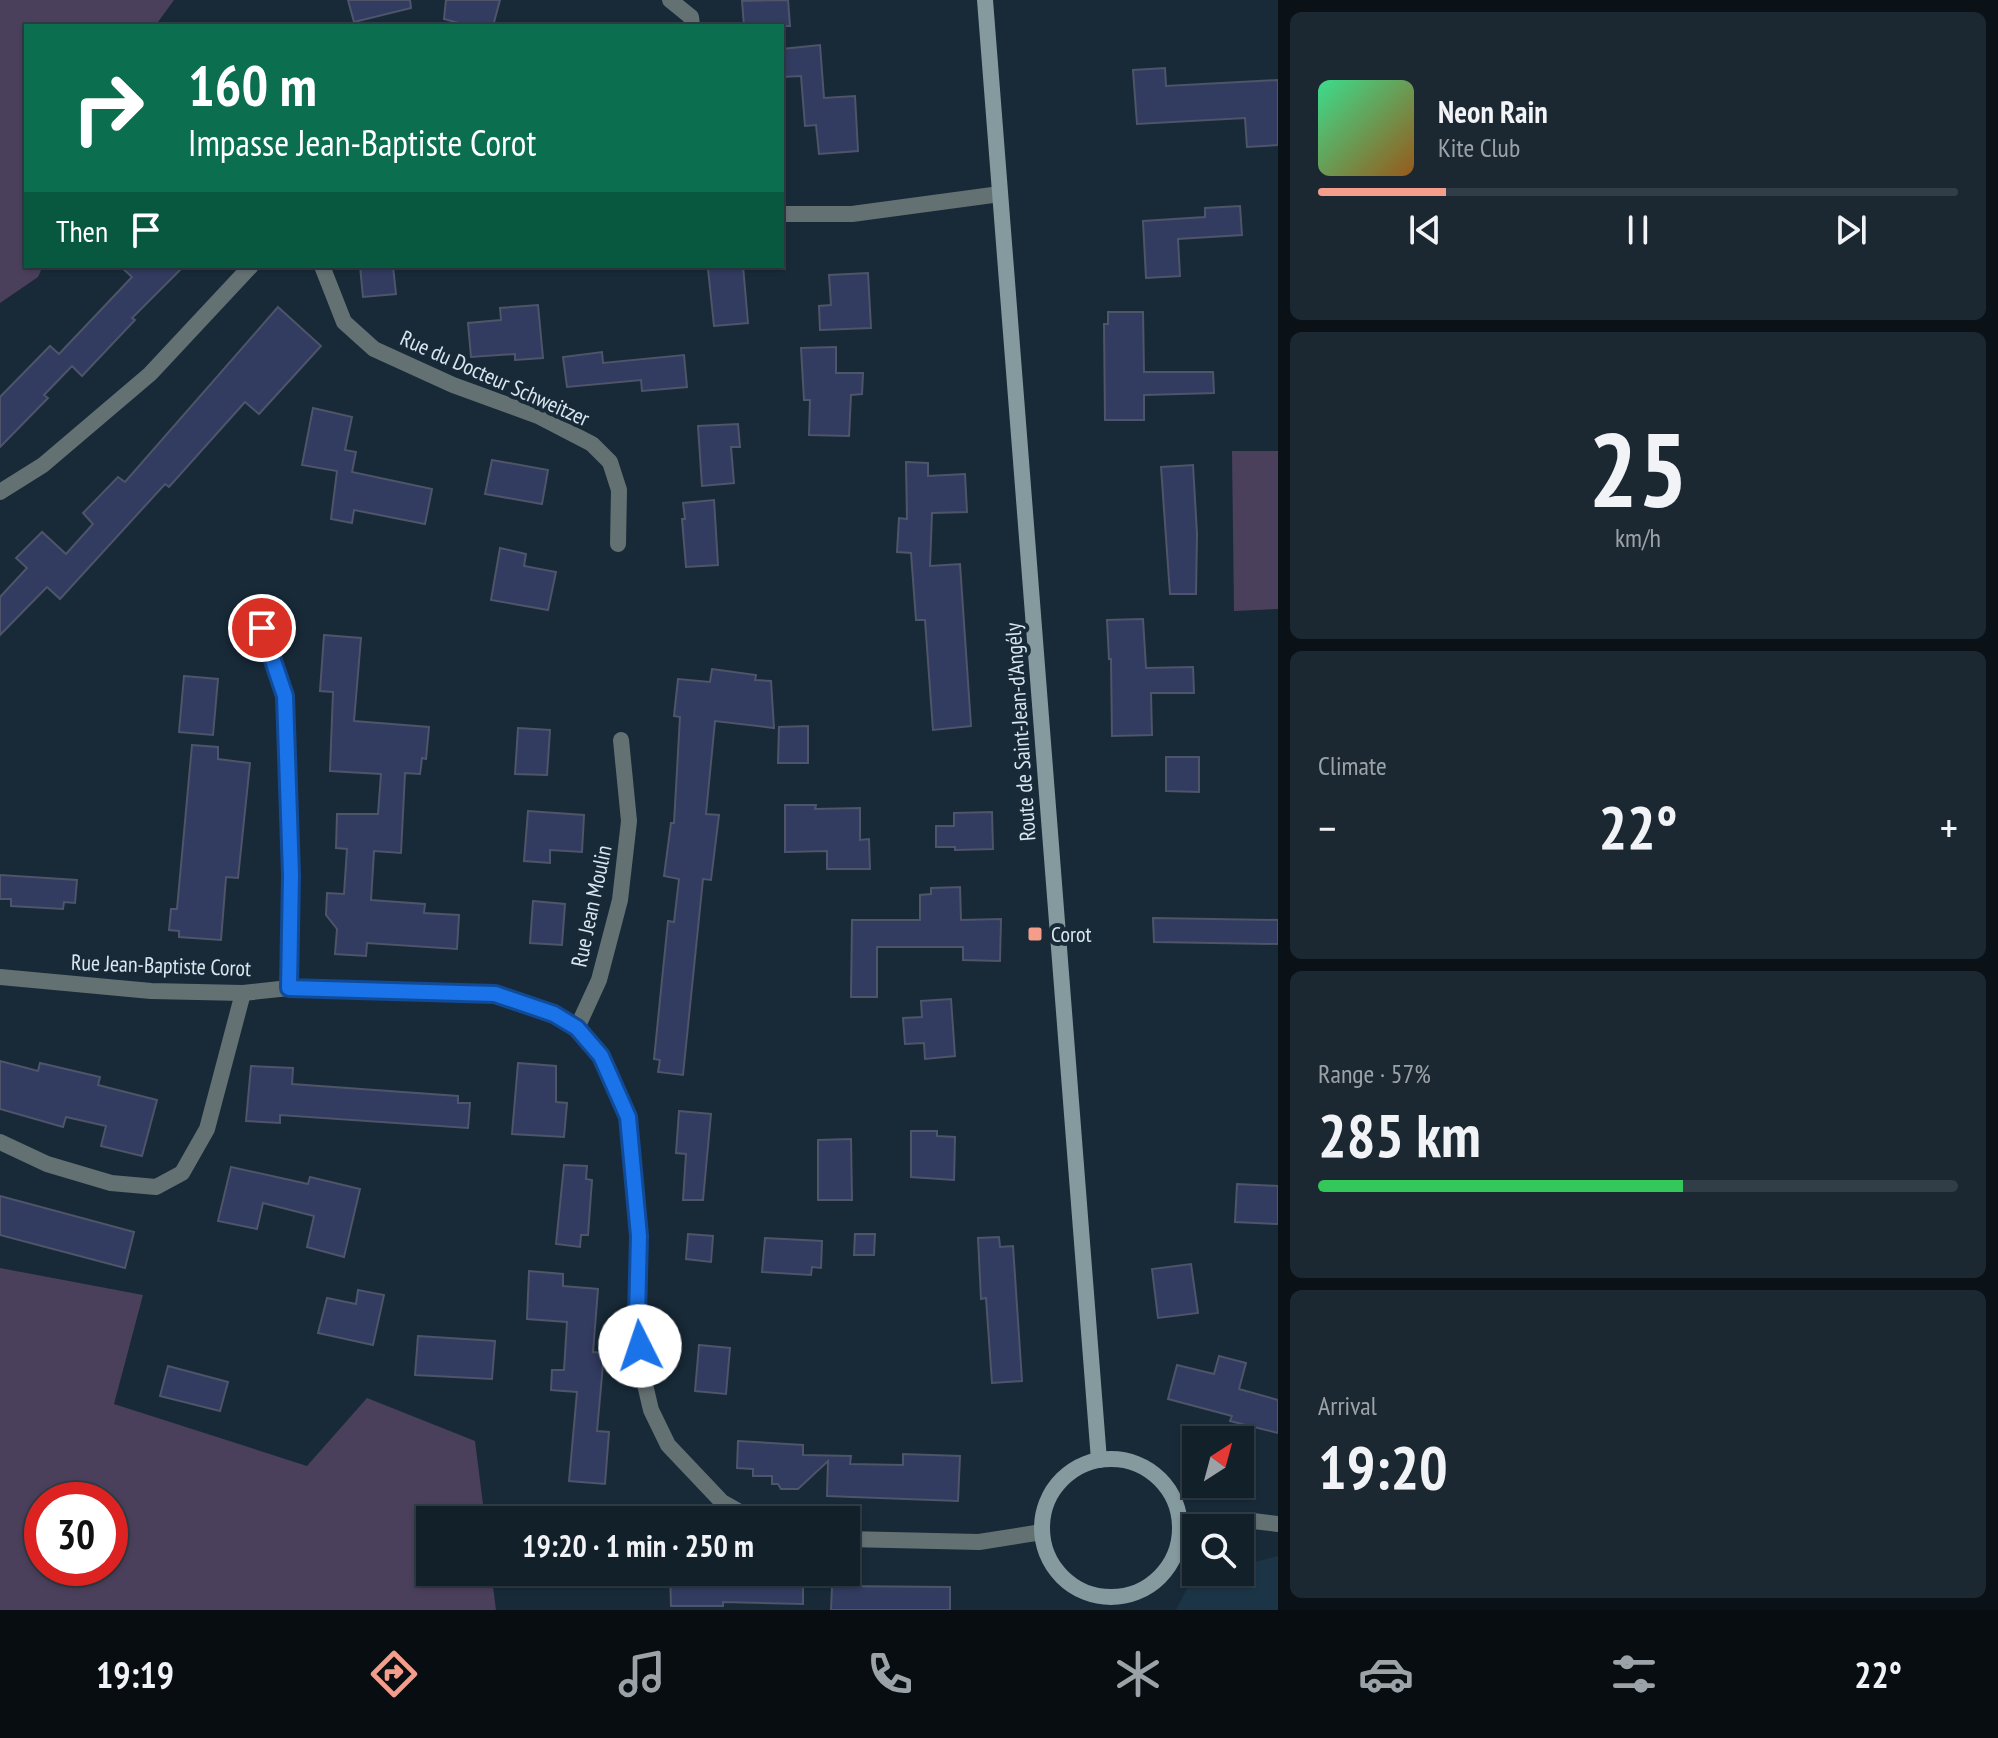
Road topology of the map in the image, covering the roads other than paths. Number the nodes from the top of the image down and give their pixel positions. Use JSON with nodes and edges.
{"nodes":[{"id":1,"x":670,"y":0,"type":"edge"},
{"id":2,"x":985,"y":0,"type":"edge"},
{"id":3,"x":692,"y":24,"type":"edge"},
{"id":4,"x":1000,"y":194,"type":"junction"},
{"id":5,"x":784,"y":214,"type":"edge"},
{"id":6,"x":249,"y":268,"type":"edge"},
{"id":7,"x":323,"y":268,"type":"edge"},
{"id":8,"x":0,"y":492,"type":"edge"},
{"id":9,"x":618,"y":544,"type":"dead end"},
{"id":10,"x":262,"y":628,"type":"dead end"},
{"id":11,"x":621,"y":740,"type":"dead end"},
{"id":12,"x":0,"y":977,"type":"edge"},
{"id":13,"x":289,"y":988,"type":"junction"},
{"id":14,"x":243,"y":993,"type":"junction"},
{"id":15,"x":577,"y":1028,"type":"junction"},
{"id":16,"x":0,"y":1142,"type":"edge"},
{"id":17,"x":1099,"y":1460,"type":"junction"},
{"id":18,"x":729,"y":1506,"type":"edge"},
{"id":19,"x":1278,"y":1524,"type":"edge"},
{"id":20,"x":1180,"y":1527,"type":"junction"},
{"id":21,"x":1042,"y":1532,"type":"junction"},
{"id":22,"x":860,"y":1539,"type":"edge"},
{"id":23,"x":1116,"y":1604,"type":"edge"}],
"edges":[{"from":1,"to":3,"type":"street"},
{"from":2,"to":4,"type":"main road","name":"Route de Saint-Jean-d'Angély"},
{"from":4,"to":5,"type":"street"},
{"from":4,"to":17,"type":"main road","name":"Route de Saint-Jean-d'Angély"},
{"from":6,"to":8,"type":"street"},
{"from":7,"to":9,"type":"street","name":"Rue du Docteur Schweitzer"},
{"from":10,"to":13,"type":"street"},
{"from":11,"to":15,"type":"street","name":"Rue Jean Moulin"},
{"from":12,"to":14,"type":"street","name":"Rue Jean-Baptiste Corot"},
{"from":13,"to":14,"type":"street","name":"Rue Jean-Baptiste Corot"},
{"from":13,"to":15,"type":"street","name":"Rue Jean-Baptiste Corot"},
{"from":14,"to":16,"type":"street"},
{"from":15,"to":18,"type":"street","name":"Rue Jean-Baptiste Corot"},
{"from":17,"to":20,"type":"main road"},
{"from":17,"to":21,"type":"main road"},
{"from":19,"to":20,"type":"street"},
{"from":20,"to":23,"type":"main road"},
{"from":21,"to":22,"type":"street"},
{"from":21,"to":23,"type":"main road"}]}
